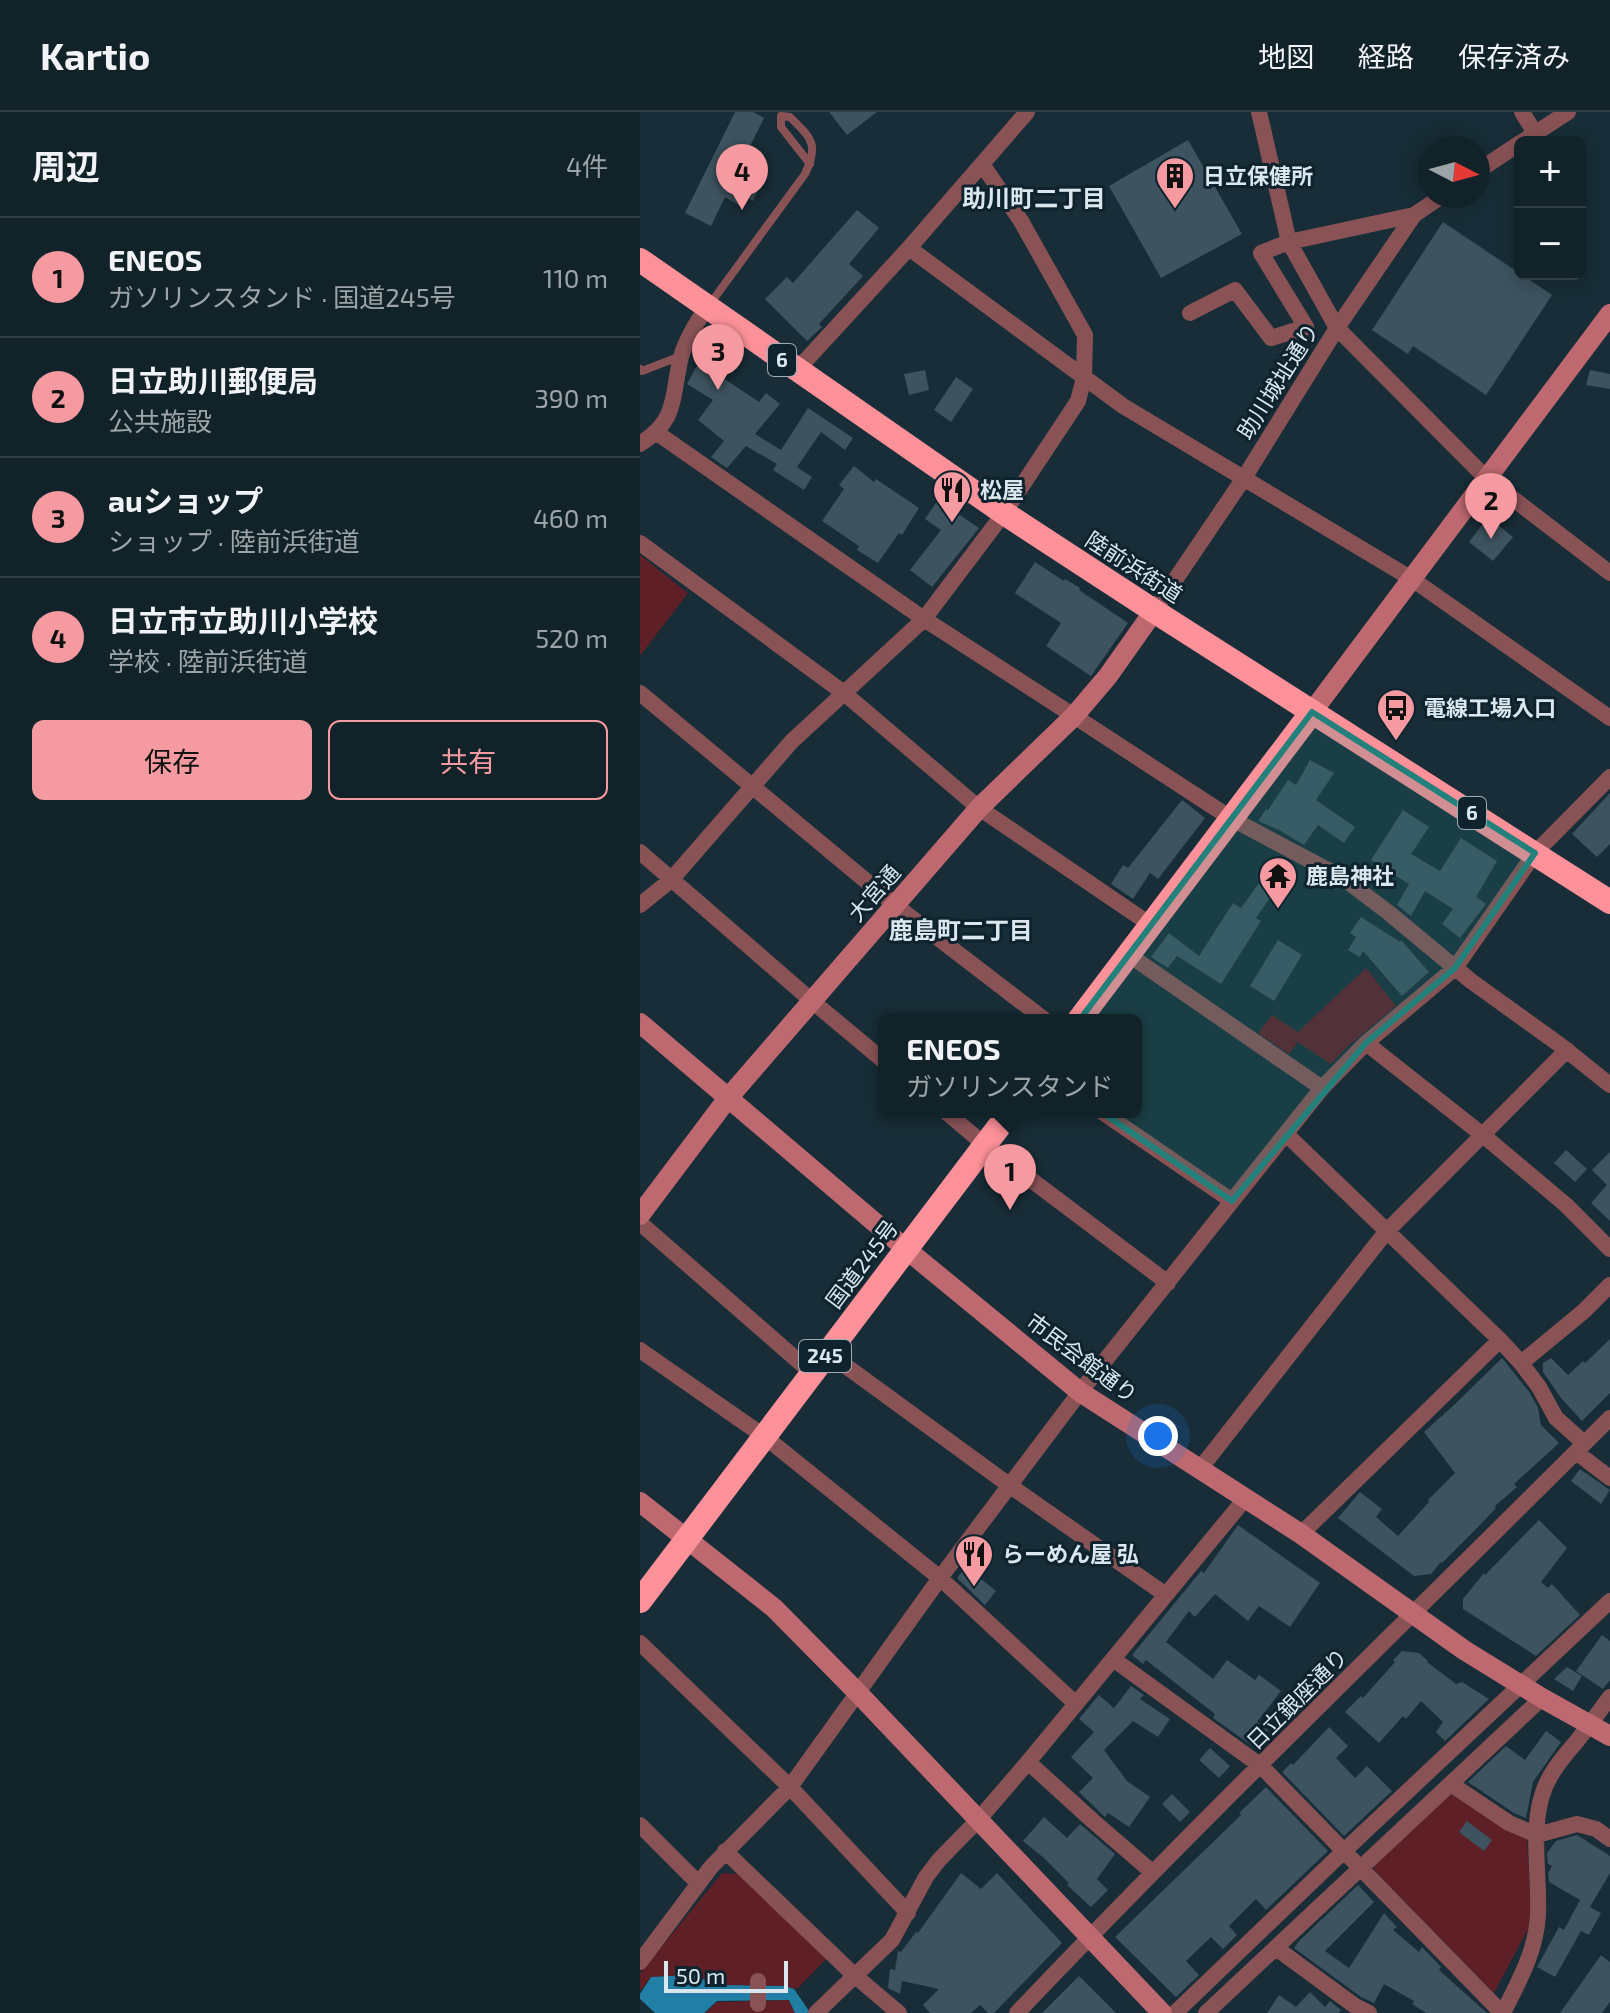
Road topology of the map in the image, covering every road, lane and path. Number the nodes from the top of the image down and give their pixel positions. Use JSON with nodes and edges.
{"nodes":[{"id":1,"x":1027,"y":112,"type":"edge"},
{"id":2,"x":1259,"y":112,"type":"edge"},
{"id":3,"x":1522,"y":112,"type":"edge"},
{"id":4,"x":1568,"y":112,"type":"edge"},
{"id":5,"x":1526,"y":136,"type":"edge"},
{"id":6,"x":1531,"y":136,"type":"edge"},
{"id":7,"x":1514,"y":147,"type":"edge"},
{"id":8,"x":1490,"y":163,"type":"edge"},
{"id":9,"x":810,"y":164,"type":"junction"},
{"id":10,"x":982,"y":164,"type":"junction"},
{"id":11,"x":1424,"y":208,"type":"edge"},
{"id":12,"x":1414,"y":215,"type":"junction"},
{"id":13,"x":1289,"y":242,"type":"junction"},
{"id":14,"x":909,"y":248,"type":"junction"},
{"id":15,"x":640,"y":260,"type":"edge"},
{"id":16,"x":707,"y":307,"type":"junction"},
{"id":17,"x":1190,"y":313,"type":"dead end"},
{"id":18,"x":1610,"y":314,"type":"edge"},
{"id":19,"x":1337,"y":328,"type":"junction"},
{"id":20,"x":681,"y":355,"type":"junction"},
{"id":21,"x":640,"y":369,"type":"edge"},
{"id":22,"x":797,"y":370,"type":"junction"},
{"id":23,"x":1084,"y":378,"type":"junction"},
{"id":24,"x":657,"y":433,"type":"junction"},
{"id":25,"x":640,"y":444,"type":"edge"},
{"id":26,"x":1244,"y":478,"type":"junction"},
{"id":27,"x":1486,"y":478,"type":"junction"},
{"id":28,"x":1004,"y":513,"type":"junction"},
{"id":29,"x":640,"y":543,"type":"edge"},
{"id":30,"x":1610,"y":573,"type":"edge"},
{"id":31,"x":1412,"y":579,"type":"junction"},
{"id":32,"x":1154,"y":611,"type":"junction"},
{"id":33,"x":924,"y":619,"type":"junction"},
{"id":34,"x":640,"y":693,"type":"edge"},
{"id":35,"x":844,"y":693,"type":"junction"},
{"id":36,"x":1312,"y":712,"type":"junction"},
{"id":37,"x":1074,"y":716,"type":"junction"},
{"id":38,"x":1610,"y":718,"type":"edge"},
{"id":39,"x":1610,"y":777,"type":"edge"},
{"id":40,"x":753,"y":787,"type":"junction"},
{"id":41,"x":979,"y":808,"type":"junction"},
{"id":42,"x":1232,"y":819,"type":"junction"},
{"id":43,"x":640,"y":852,"type":"edge"},
{"id":44,"x":1535,"y":853,"type":"junction"},
{"id":45,"x":671,"y":880,"type":"junction"},
{"id":46,"x":1610,"y":902,"type":"edge"},
{"id":47,"x":640,"y":905,"type":"edge"},
{"id":48,"x":895,"y":905,"type":"junction"},
{"id":49,"x":1151,"y":925,"type":"junction"},
{"id":50,"x":1129,"y":955,"type":"junction"},
{"id":51,"x":1455,"y":968,"type":"junction"},
{"id":52,"x":812,"y":1001,"type":"junction"},
{"id":53,"x":1037,"y":1014,"type":"edge"},
{"id":54,"x":1084,"y":1014,"type":"edge"},
{"id":55,"x":640,"y":1023,"type":"edge"},
{"id":56,"x":1366,"y":1043,"type":"junction"},
{"id":57,"x":1567,"y":1050,"type":"junction"},
{"id":58,"x":878,"y":1056,"type":"edge"},
{"id":59,"x":1610,"y":1085,"type":"edge"},
{"id":60,"x":1322,"y":1088,"type":"junction"},
{"id":61,"x":728,"y":1098,"type":"junction"},
{"id":62,"x":953,"y":1118,"type":"edge"},
{"id":63,"x":1005,"y":1118,"type":"edge"},
{"id":64,"x":1111,"y":1118,"type":"edge"},
{"id":65,"x":1286,"y":1134,"type":"junction"},
{"id":66,"x":1484,"y":1136,"type":"junction"},
{"id":67,"x":985,"y":1145,"type":"junction"},
{"id":68,"x":1232,"y":1201,"type":"junction"},
{"id":69,"x":640,"y":1215,"type":"edge"},
{"id":70,"x":640,"y":1223,"type":"edge"},
{"id":71,"x":1386,"y":1232,"type":"junction"},
{"id":72,"x":906,"y":1249,"type":"junction"},
{"id":73,"x":1610,"y":1249,"type":"edge"},
{"id":74,"x":1168,"y":1283,"type":"junction"},
{"id":75,"x":1610,"y":1285,"type":"edge"},
{"id":76,"x":1500,"y":1340,"type":"junction"},
{"id":77,"x":640,"y":1350,"type":"edge"},
{"id":78,"x":828,"y":1353,"type":"junction"},
{"id":79,"x":1521,"y":1363,"type":"junction"},
{"id":80,"x":812,"y":1373,"type":"junction"},
{"id":81,"x":1080,"y":1392,"type":"junction"},
{"id":82,"x":1610,"y":1418,"type":"edge"},
{"id":83,"x":765,"y":1437,"type":"junction"},
{"id":84,"x":1580,"y":1448,"type":"junction"},
{"id":85,"x":1199,"y":1470,"type":"junction"},
{"id":86,"x":1610,"y":1478,"type":"edge"},
{"id":87,"x":1009,"y":1485,"type":"junction"},
{"id":88,"x":1245,"y":1499,"type":"junction"},
{"id":89,"x":640,"y":1502,"type":"edge"},
{"id":90,"x":1301,"y":1534,"type":"junction"},
{"id":91,"x":687,"y":1539,"type":"junction"},
{"id":92,"x":940,"y":1578,"type":"junction"},
{"id":93,"x":1166,"y":1595,"type":"junction"},
{"id":94,"x":640,"y":1601,"type":"edge"},
{"id":95,"x":1610,"y":1601,"type":"edge"},
{"id":96,"x":1412,"y":1613,"type":"junction"},
{"id":97,"x":640,"y":1643,"type":"edge"},
{"id":98,"x":1113,"y":1659,"type":"junction"},
{"id":99,"x":1520,"y":1685,"type":"junction"},
{"id":100,"x":857,"y":1692,"type":"junction"},
{"id":101,"x":1610,"y":1697,"type":"edge"},
{"id":102,"x":1542,"y":1698,"type":"junction"},
{"id":103,"x":1076,"y":1704,"type":"junction"},
{"id":104,"x":1590,"y":1724,"type":"junction"},
{"id":105,"x":1610,"y":1736,"type":"edge"},
{"id":106,"x":1028,"y":1762,"type":"junction"},
{"id":107,"x":1261,"y":1766,"type":"junction"},
{"id":108,"x":1451,"y":1784,"type":"junction"},
{"id":109,"x":790,"y":1787,"type":"junction"},
{"id":110,"x":979,"y":1819,"type":"junction"},
{"id":111,"x":640,"y":1825,"type":"edge"},
{"id":112,"x":1537,"y":1835,"type":"junction"},
{"id":113,"x":1610,"y":1839,"type":"edge"},
{"id":114,"x":725,"y":1851,"type":"junction"},
{"id":115,"x":1343,"y":1852,"type":"junction"},
{"id":116,"x":1361,"y":1869,"type":"junction"},
{"id":117,"x":1152,"y":1872,"type":"junction"},
{"id":118,"x":698,"y":1883,"type":"junction"},
{"id":119,"x":908,"y":1913,"type":"junction"},
{"id":120,"x":1089,"y":1937,"type":"junction"},
{"id":121,"x":1276,"y":1948,"type":"junction"},
{"id":122,"x":640,"y":1962,"type":"edge"},
{"id":123,"x":854,"y":1975,"type":"junction"},
{"id":124,"x":758,"y":1981,"type":"dead end"},
{"id":125,"x":758,"y":2004,"type":"dead end"},
{"id":126,"x":816,"y":2013,"type":"edge"},
{"id":127,"x":899,"y":2013,"type":"edge"},
{"id":128,"x":1017,"y":2013,"type":"edge"},
{"id":129,"x":1162,"y":2013,"type":"edge"},
{"id":130,"x":1175,"y":2013,"type":"edge"},
{"id":131,"x":1206,"y":2013,"type":"edge"},
{"id":132,"x":1369,"y":2013,"type":"edge"},
{"id":133,"x":1503,"y":2013,"type":"edge"}],
"edges":[{"from":1,"to":10,"type":"street"},
{"from":2,"to":13,"type":"street","name":"助川城址通り"},
{"from":3,"to":5,"type":"street"},
{"from":4,"to":6,"type":"street"},
{"from":7,"to":8,"type":"street"},
{"from":9,"to":9,"type":"lane"},
{"from":9,"to":16,"type":"lane"},
{"from":10,"to":14,"type":"street"},
{"from":10,"to":23,"type":"street"},
{"from":11,"to":12,"type":"street"},
{"from":12,"to":13,"type":"street"},
{"from":12,"to":19,"type":"street"},
{"from":13,"to":17,"type":"street"},
{"from":13,"to":19,"type":"street","name":"助川城址通り"},
{"from":14,"to":22,"type":"street"},
{"from":14,"to":23,"type":"street"},
{"from":15,"to":16,"type":"highway","name":"陸前浜街道","number":"6"},
{"from":16,"to":20,"type":"street"},
{"from":16,"to":22,"type":"highway","name":"陸前浜街道","number":"6"},
{"from":18,"to":27,"type":"street"},
{"from":19,"to":26,"type":"street","name":"助川城址通り"},
{"from":19,"to":27,"type":"street"},
{"from":20,"to":21,"type":"lane"},
{"from":20,"to":24,"type":"street"},
{"from":22,"to":28,"type":"highway","name":"陸前浜街道","number":"6"},
{"from":23,"to":26,"type":"street"},
{"from":23,"to":28,"type":"street"},
{"from":24,"to":25,"type":"street"},
{"from":24,"to":33,"type":"street"},
{"from":26,"to":31,"type":"street"},
{"from":26,"to":32,"type":"street","name":"助川城址通り"},
{"from":27,"to":30,"type":"street"},
{"from":27,"to":31,"type":"street"},
{"from":28,"to":32,"type":"highway","name":"陸前浜街道","number":"6"},
{"from":28,"to":33,"type":"street"},
{"from":29,"to":35,"type":"street"},
{"from":31,"to":36,"type":"street"},
{"from":31,"to":38,"type":"street"},
{"from":32,"to":36,"type":"highway","name":"陸前浜街道","number":"6"},
{"from":32,"to":37,"type":"street","name":"大宮通"},
{"from":33,"to":35,"type":"street"},
{"from":33,"to":37,"type":"street"},
{"from":34,"to":40,"type":"street"},
{"from":35,"to":40,"type":"street"},
{"from":35,"to":41,"type":"street"},
{"from":36,"to":42,"type":"highway"},
{"from":36,"to":44,"type":"highway","name":"陸前浜街道","number":"6"},
{"from":37,"to":41,"type":"street","name":"大宮通"},
{"from":37,"to":42,"type":"street"},
{"from":39,"to":44,"type":"street"},
{"from":40,"to":45,"type":"street"},
{"from":40,"to":48,"type":"street"},
{"from":41,"to":48,"type":"street","name":"大宮通"},
{"from":41,"to":49,"type":"street"},
{"from":42,"to":49,"type":"highway"},
{"from":42,"to":51,"type":"street"},
{"from":43,"to":45,"type":"street"},
{"from":44,"to":46,"type":"highway","name":"陸前浜街道","number":"6"},
{"from":44,"to":51,"type":"street"},
{"from":45,"to":47,"type":"street"},
{"from":45,"to":52,"type":"street"},
{"from":48,"to":52,"type":"street","name":"大宮通"},
{"from":48,"to":53,"type":"street"},
{"from":49,"to":50,"type":"highway"},
{"from":50,"to":54,"type":"highway"},
{"from":50,"to":60,"type":"street"},
{"from":51,"to":56,"type":"street"},
{"from":51,"to":57,"type":"street"},
{"from":52,"to":58,"type":"street"},
{"from":52,"to":61,"type":"street","name":"大宮通"},
{"from":55,"to":61,"type":"street","name":"市民会館通り"},
{"from":56,"to":60,"type":"street"},
{"from":56,"to":66,"type":"street"},
{"from":57,"to":59,"type":"street"},
{"from":57,"to":66,"type":"street"},
{"from":60,"to":65,"type":"street"},
{"from":61,"to":69,"type":"street","name":"大宮通"},
{"from":61,"to":72,"type":"street","name":"市民会館通り"},
{"from":62,"to":67,"type":"street"},
{"from":63,"to":67,"type":"highway","name":"国道245号","number":"245"},
{"from":64,"to":68,"type":"street"},
{"from":65,"to":68,"type":"street"},
{"from":65,"to":71,"type":"street"},
{"from":66,"to":71,"type":"street"},
{"from":66,"to":73,"type":"street"},
{"from":67,"to":72,"type":"highway","name":"国道245号","number":"245"},
{"from":67,"to":74,"type":"street"},
{"from":68,"to":74,"type":"street"},
{"from":70,"to":80,"type":"street"},
{"from":71,"to":76,"type":"street"},
{"from":71,"to":85,"type":"street"},
{"from":72,"to":78,"type":"highway","name":"国道245号","number":"245"},
{"from":72,"to":81,"type":"street","name":"市民会館通り"},
{"from":74,"to":81,"type":"street"},
{"from":75,"to":79,"type":"street"},
{"from":76,"to":79,"type":"street"},
{"from":76,"to":90,"type":"street"},
{"from":77,"to":83,"type":"street"},
{"from":78,"to":80,"type":"highway","name":"国道245号","number":"245"},
{"from":78,"to":87,"type":"street"},
{"from":79,"to":84,"type":"street"},
{"from":80,"to":83,"type":"highway","name":"国道245号","number":"245"},
{"from":81,"to":85,"type":"street","name":"市民会館通り"},
{"from":81,"to":87,"type":"street"},
{"from":82,"to":84,"type":"street","name":"日立銀座通り"},
{"from":83,"to":91,"type":"highway","name":"国道245号","number":"245"},
{"from":83,"to":92,"type":"street"},
{"from":84,"to":86,"type":"street"},
{"from":84,"to":96,"type":"street","name":"日立銀座通り"},
{"from":85,"to":88,"type":"street","name":"市民会館通り"},
{"from":87,"to":92,"type":"street"},
{"from":87,"to":93,"type":"street"},
{"from":88,"to":90,"type":"street","name":"市民会館通り"},
{"from":88,"to":93,"type":"street"},
{"from":89,"to":91,"type":"street"},
{"from":90,"to":96,"type":"street","name":"市民会館通り"},
{"from":91,"to":94,"type":"highway","name":"国道245号","number":"245"},
{"from":91,"to":100,"type":"street"},
{"from":92,"to":100,"type":"street"},
{"from":92,"to":103,"type":"street"},
{"from":93,"to":98,"type":"street"},
{"from":95,"to":99,"type":"street"},
{"from":96,"to":99,"type":"street","name":"市民会館通り"},
{"from":96,"to":107,"type":"street","name":"日立銀座通り"},
{"from":97,"to":109,"type":"street"},
{"from":98,"to":103,"type":"street"},
{"from":98,"to":107,"type":"street"},
{"from":99,"to":102,"type":"street","name":"市民会館通り"},
{"from":99,"to":115,"type":"street"},
{"from":100,"to":109,"type":"street"},
{"from":100,"to":110,"type":"street"},
{"from":101,"to":104,"type":"street"},
{"from":102,"to":104,"type":"street","name":"市民会館通り"},
{"from":102,"to":108,"type":"street"},
{"from":103,"to":106,"type":"street"},
{"from":104,"to":105,"type":"street","name":"市民会館通り"},
{"from":104,"to":112,"type":"street"},
{"from":106,"to":110,"type":"street"},
{"from":106,"to":117,"type":"street"},
{"from":107,"to":115,"type":"street"},
{"from":107,"to":117,"type":"street","name":"日立銀座通り"},
{"from":108,"to":112,"type":"street"},
{"from":108,"to":116,"type":"street"},
{"from":109,"to":114,"type":"street"},
{"from":109,"to":119,"type":"street"},
{"from":110,"to":119,"type":"street"},
{"from":110,"to":120,"type":"street"},
{"from":111,"to":118,"type":"street"},
{"from":112,"to":113,"type":"street"},
{"from":112,"to":133,"type":"street"},
{"from":114,"to":118,"type":"street"},
{"from":114,"to":123,"type":"street"},
{"from":115,"to":116,"type":"street"},
{"from":115,"to":130,"type":"street"},
{"from":116,"to":121,"type":"street"},
{"from":116,"to":133,"type":"street"},
{"from":117,"to":120,"type":"street","name":"日立銀座通り"},
{"from":118,"to":122,"type":"street"},
{"from":119,"to":123,"type":"street"},
{"from":120,"to":128,"type":"street","name":"日立銀座通り"},
{"from":120,"to":129,"type":"street"},
{"from":121,"to":131,"type":"street"},
{"from":121,"to":132,"type":"street"},
{"from":123,"to":126,"type":"street"},
{"from":123,"to":127,"type":"street"},
{"from":124,"to":125,"type":"street"}]}
